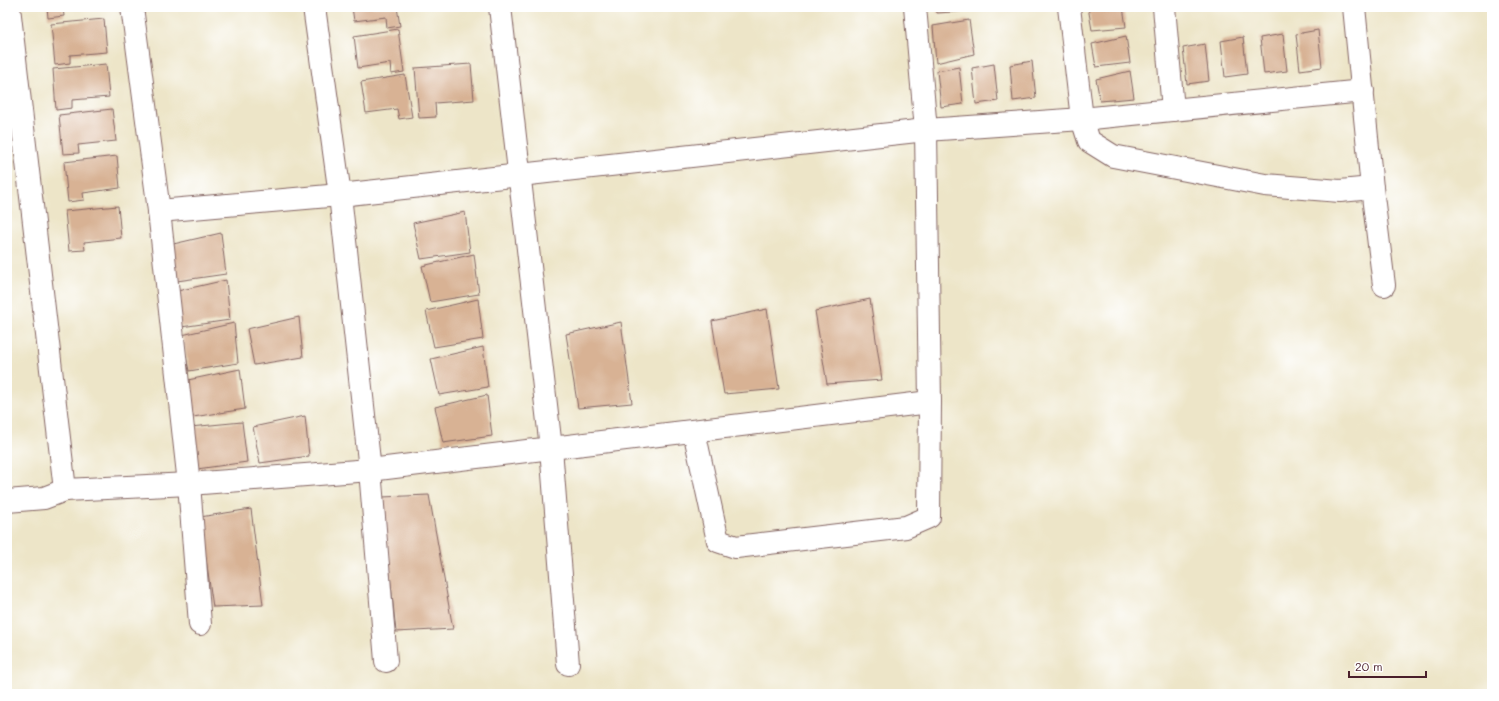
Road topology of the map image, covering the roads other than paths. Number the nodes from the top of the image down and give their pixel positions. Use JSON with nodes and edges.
{"nodes":[{"id":1,"x":9,"y":7,"type":"edge"},
{"id":2,"x":132,"y":7,"type":"edge"},
{"id":3,"x":314,"y":7,"type":"edge"},
{"id":4,"x":500,"y":7,"type":"edge"},
{"id":5,"x":915,"y":7,"type":"edge"},
{"id":6,"x":1069,"y":7,"type":"edge"},
{"id":7,"x":1164,"y":7,"type":"edge"},
{"id":8,"x":1354,"y":7,"type":"edge"},
{"id":9,"x":1363,"y":91,"type":"junction"},
{"id":10,"x":1173,"y":110,"type":"junction"},
{"id":11,"x":1082,"y":119,"type":"junction"},
{"id":12,"x":926,"y":130,"type":"junction"},
{"id":13,"x":519,"y":175,"type":"junction"},
{"id":14,"x":1372,"y":188,"type":"junction"},
{"id":15,"x":340,"y":195,"type":"junction"},
{"id":16,"x":159,"y":211,"type":"junction"},
{"id":17,"x":1384,"y":285,"type":"dead end"},
{"id":18,"x":930,"y":402,"type":"junction"},
{"id":19,"x":694,"y":431,"type":"junction"},
{"id":20,"x":551,"y":448,"type":"junction"},
{"id":21,"x":370,"y":470,"type":"junction"},
{"id":22,"x":189,"y":484,"type":"junction"},
{"id":23,"x":65,"y":490,"type":"junction"},
{"id":24,"x":7,"y":501,"type":"edge"},
{"id":25,"x":200,"y":624,"type":"dead end"},
{"id":26,"x":386,"y":661,"type":"dead end"},
{"id":27,"x":568,"y":664,"type":"dead end"}],
"edges":[{"from":1,"to":23,"type":"street"},
{"from":2,"to":16,"type":"street"},
{"from":3,"to":15,"type":"street"},
{"from":4,"to":13,"type":"street"},
{"from":5,"to":12,"type":"street"},
{"from":6,"to":11,"type":"street"},
{"from":7,"to":10,"type":"street"},
{"from":8,"to":9,"type":"street"},
{"from":9,"to":10,"type":"street"},
{"from":9,"to":14,"type":"street"},
{"from":10,"to":11,"type":"street"},
{"from":11,"to":12,"type":"street"},
{"from":11,"to":14,"type":"street"},
{"from":12,"to":13,"type":"street"},
{"from":12,"to":18,"type":"street"},
{"from":13,"to":15,"type":"street"},
{"from":13,"to":20,"type":"street"},
{"from":14,"to":17,"type":"street"},
{"from":15,"to":16,"type":"street"},
{"from":15,"to":21,"type":"street"},
{"from":16,"to":22,"type":"street"},
{"from":18,"to":19,"type":"street"},
{"from":18,"to":19,"type":"street"},
{"from":19,"to":20,"type":"street"},
{"from":20,"to":21,"type":"street"},
{"from":20,"to":27,"type":"street"},
{"from":21,"to":22,"type":"street"},
{"from":21,"to":26,"type":"street"},
{"from":22,"to":23,"type":"street"},
{"from":22,"to":25,"type":"street"},
{"from":23,"to":24,"type":"street"}]}
